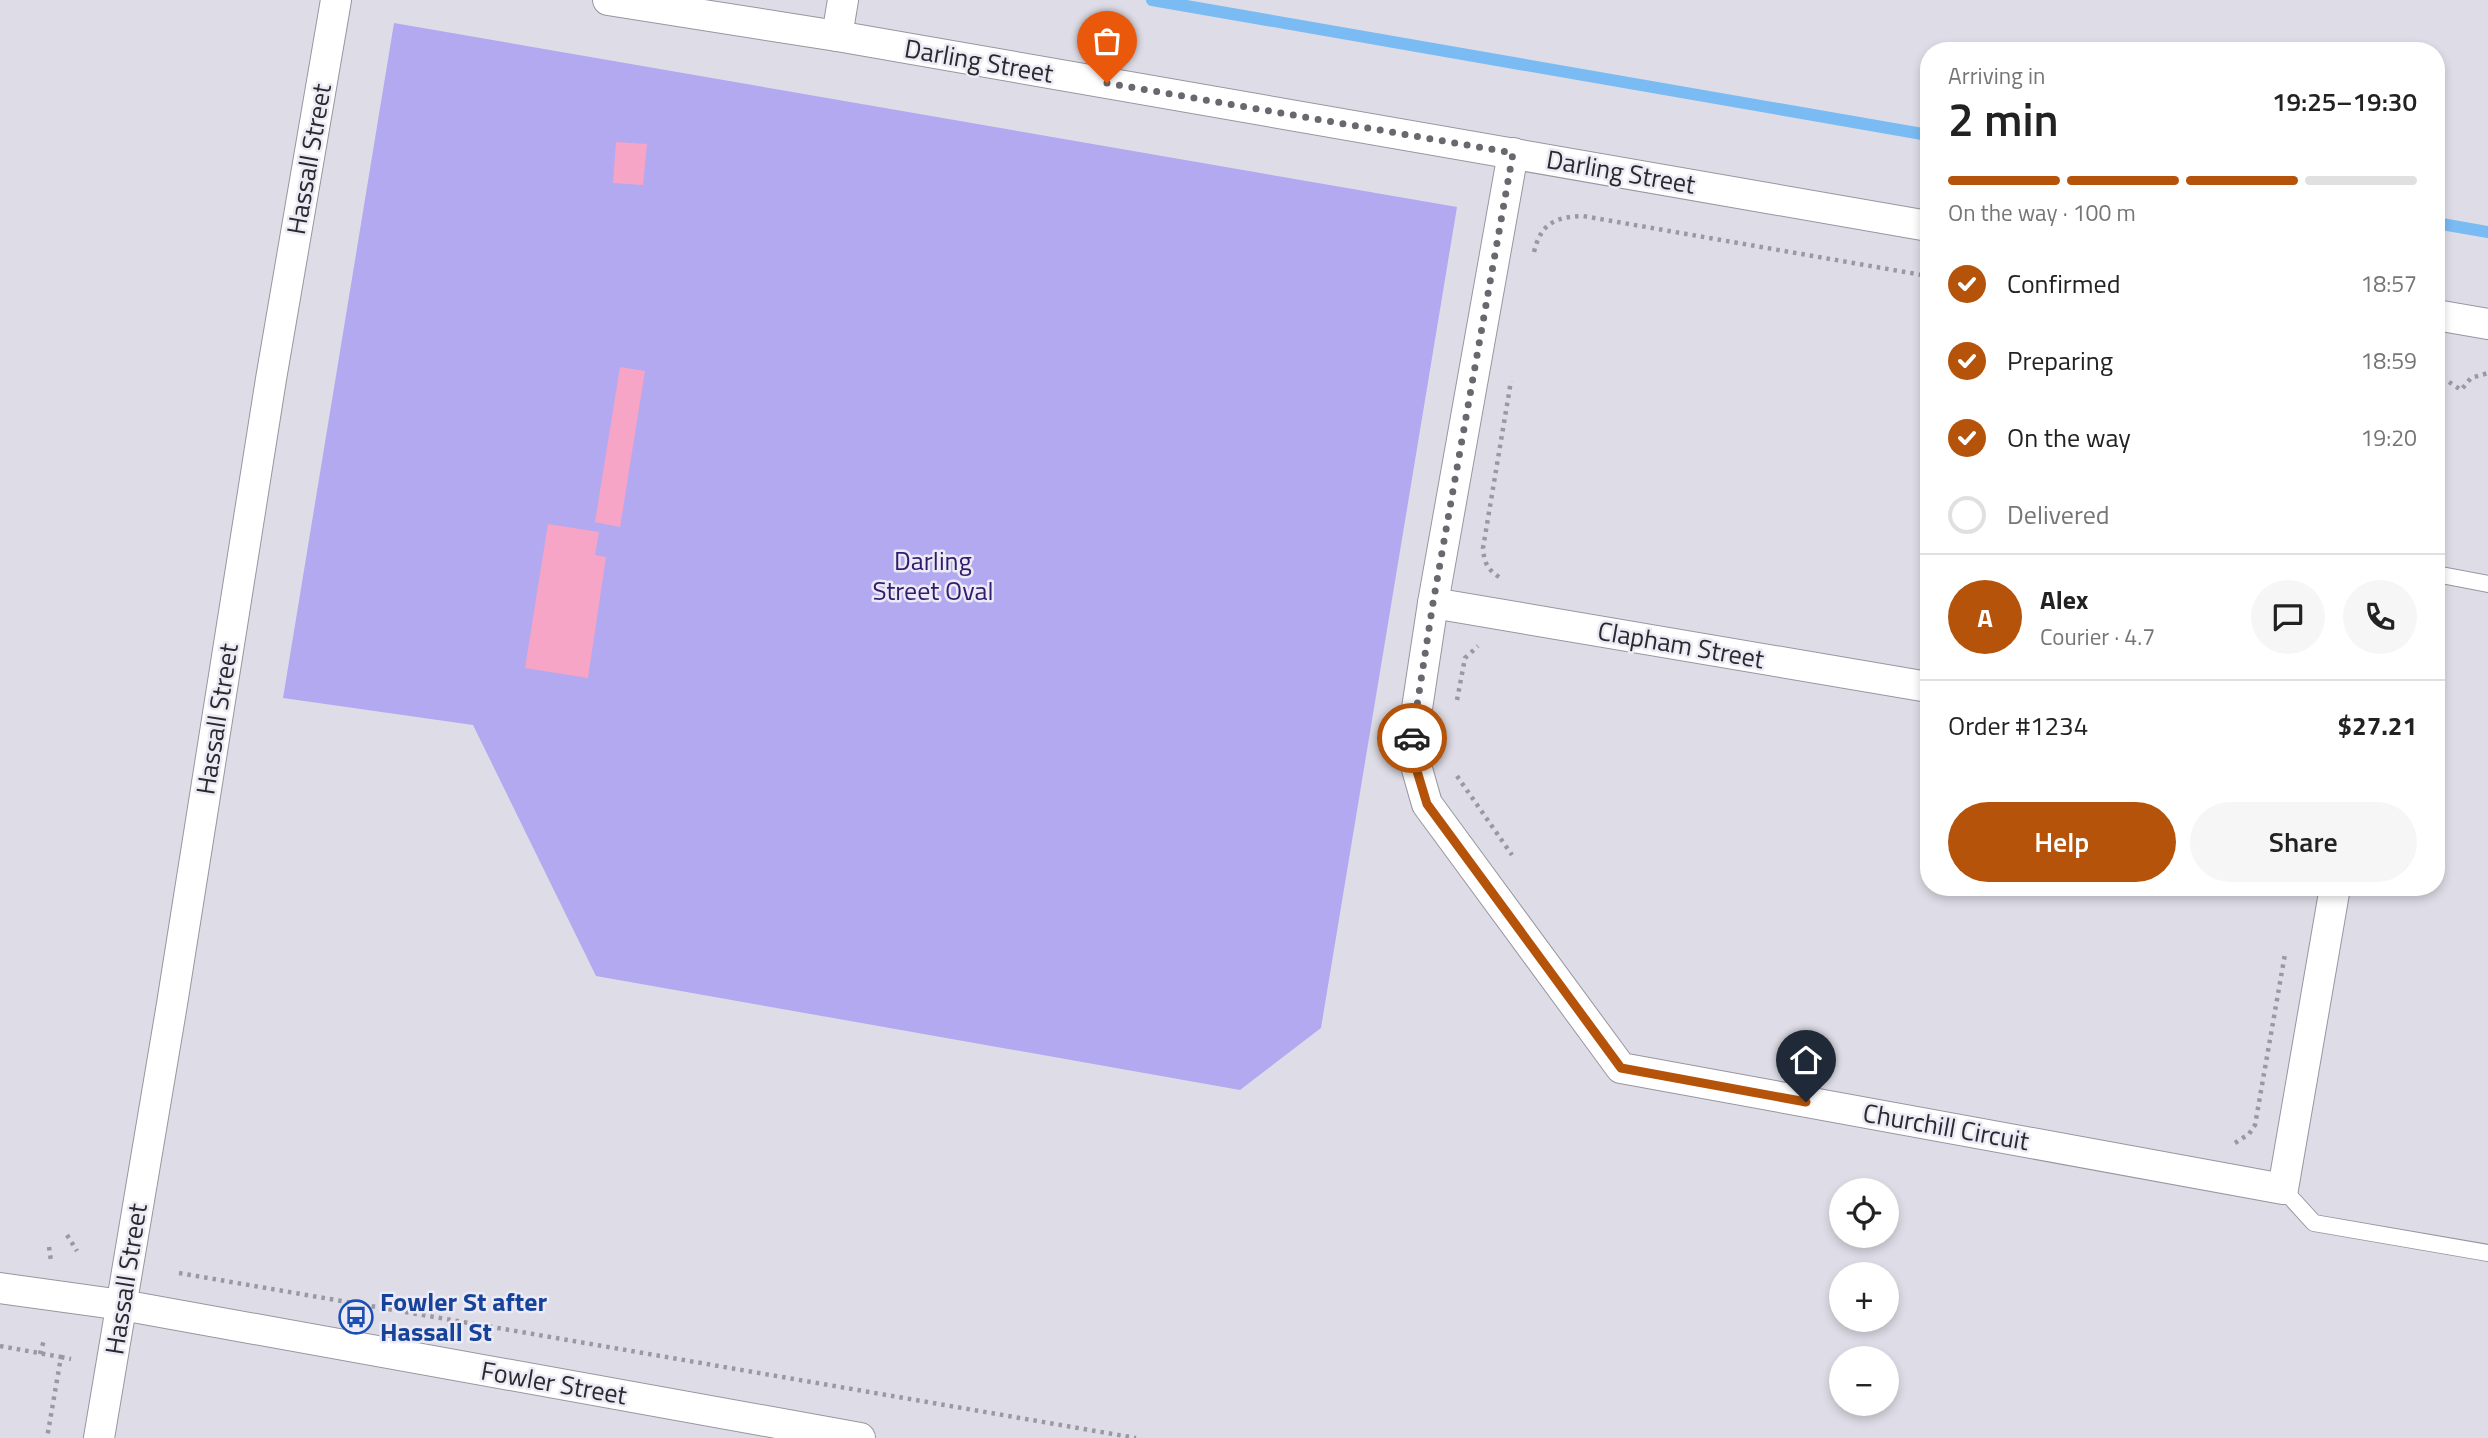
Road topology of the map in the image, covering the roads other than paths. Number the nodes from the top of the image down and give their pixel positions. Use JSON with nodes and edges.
{"nodes":[{"id":1,"x":336,"y":0,"type":"edge"},
{"id":2,"x":608,"y":0,"type":"edge"},
{"id":3,"x":843,"y":0,"type":"edge"},
{"id":4,"x":837,"y":36,"type":"junction"},
{"id":5,"x":1513,"y":153,"type":"junction"},
{"id":6,"x":1920,"y":225,"type":"edge"},
{"id":7,"x":2445,"y":317,"type":"edge"},
{"id":8,"x":2488,"y":324,"type":"edge"},
{"id":9,"x":2445,"y":576,"type":"edge"},
{"id":10,"x":2488,"y":584,"type":"edge"},
{"id":11,"x":1433,"y":603,"type":"junction"},
{"id":12,"x":1920,"y":686,"type":"edge"},
{"id":13,"x":2333,"y":896,"type":"edge"},
{"id":14,"x":2283,"y":1189,"type":"junction"},
{"id":15,"x":2488,"y":1253,"type":"edge"},
{"id":16,"x":0,"y":1288,"type":"edge"},
{"id":17,"x":122,"y":1305,"type":"junction"},
{"id":18,"x":99,"y":1438,"type":"edge"},
{"id":19,"x":860,"y":1438,"type":"edge"}],
"edges":[{"from":1,"to":17,"type":"street","name":"Hassall Street"},
{"from":2,"to":4,"type":"street","name":"Darling Street"},
{"from":3,"to":4,"type":"street"},
{"from":4,"to":5,"type":"street","name":"Darling Street"},
{"from":5,"to":6,"type":"street","name":"Darling Street"},
{"from":5,"to":11,"type":"street","name":"Churchill Circuit"},
{"from":7,"to":8,"type":"street"},
{"from":9,"to":10,"type":"lane"},
{"from":11,"to":12,"type":"street","name":"Clapham Street"},
{"from":11,"to":14,"type":"street","name":"Churchill Circuit"},
{"from":13,"to":14,"type":"street"},
{"from":14,"to":15,"type":"lane"},
{"from":16,"to":17,"type":"street","name":"Fowler Street"},
{"from":17,"to":18,"type":"street","name":"Hassall Street"},
{"from":17,"to":19,"type":"street","name":"Fowler Street"}]}
